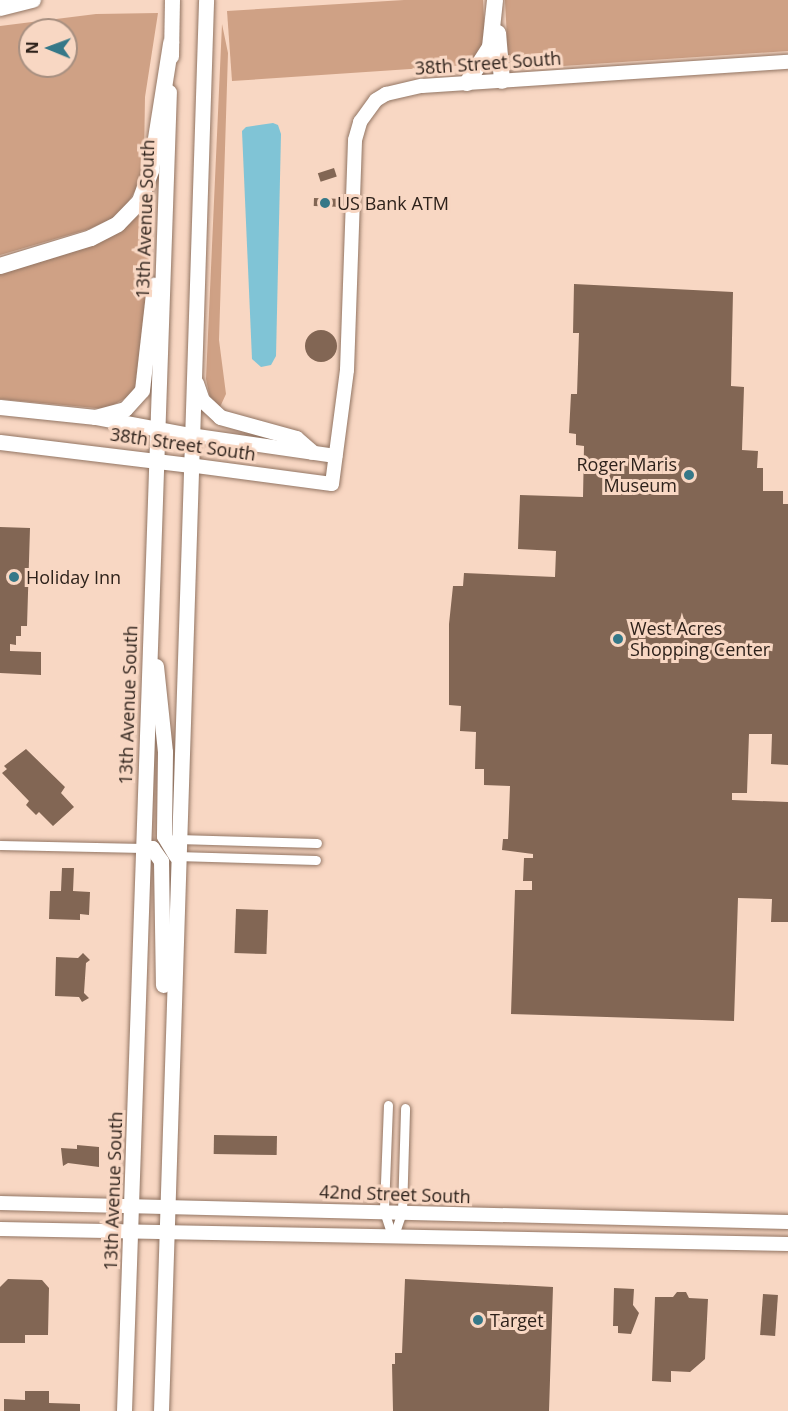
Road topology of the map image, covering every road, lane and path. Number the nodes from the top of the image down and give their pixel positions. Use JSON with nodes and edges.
{"nodes":[{"id":1,"x":33,"y":0,"type":"edge"},
{"id":2,"x":172,"y":0,"type":"edge"},
{"id":3,"x":206,"y":0,"type":"edge"},
{"id":4,"x":0,"y":8,"type":"edge"},
{"id":5,"x":495,"y":8,"type":"edge"},
{"id":6,"x":171,"y":44,"type":"junction"},
{"id":7,"x":788,"y":62,"type":"edge"},
{"id":8,"x":502,"y":81,"type":"junction"},
{"id":9,"x":467,"y":83,"type":"junction"},
{"id":10,"x":165,"y":223,"type":"junction"},
{"id":11,"x":0,"y":266,"type":"edge"},
{"id":12,"x":193,"y":365,"type":"junction"},
{"id":13,"x":0,"y":407,"type":"edge"},
{"id":14,"x":95,"y":417,"type":"junction"},
{"id":15,"x":156,"y":428,"type":"junction"},
{"id":16,"x":190,"y":435,"type":"junction"},
{"id":17,"x":0,"y":442,"type":"edge"},
{"id":18,"x":312,"y":452,"type":"junction"},
{"id":19,"x":335,"y":456,"type":"junction"},
{"id":20,"x":155,"y":459,"type":"junction"},
{"id":21,"x":189,"y":465,"type":"junction"},
{"id":22,"x":150,"y":621,"type":"junction"},
{"id":23,"x":177,"y":839,"type":"junction"},
{"id":24,"x":317,"y":843,"type":"dead end"},
{"id":25,"x":0,"y":845,"type":"edge"},
{"id":26,"x":143,"y":848,"type":"junction"},
{"id":27,"x":176,"y":856,"type":"junction"},
{"id":28,"x":316,"y":860,"type":"dead end"},
{"id":29,"x":170,"y":1032,"type":"junction"},
{"id":30,"x":388,"y":1105,"type":"dead end"},
{"id":31,"x":405,"y":1108,"type":"dead end"},
{"id":32,"x":0,"y":1203,"type":"edge"},
{"id":33,"x":131,"y":1204,"type":"junction"},
{"id":34,"x":167,"y":1206,"type":"junction"},
{"id":35,"x":384,"y":1211,"type":"junction"},
{"id":36,"x":402,"y":1212,"type":"junction"},
{"id":37,"x":788,"y":1222,"type":"edge"},
{"id":38,"x":0,"y":1229,"type":"edge"},
{"id":39,"x":131,"y":1232,"type":"junction"},
{"id":40,"x":166,"y":1234,"type":"junction"},
{"id":41,"x":393,"y":1238,"type":"junction"},
{"id":42,"x":788,"y":1244,"type":"edge"},
{"id":43,"x":126,"y":1392,"type":"junction"},
{"id":44,"x":124,"y":1411,"type":"edge"},
{"id":45,"x":133,"y":1411,"type":"edge"},
{"id":46,"x":161,"y":1411,"type":"edge"}],
"edges":[{"from":1,"to":4,"type":"highway"},
{"from":2,"to":6,"type":"main road","name":"13th Avenue South"},
{"from":3,"to":12,"type":"main road"},
{"from":5,"to":8,"type":"highway"},
{"from":5,"to":9,"type":"highway"},
{"from":6,"to":10,"type":"main road","name":"13th Avenue South"},
{"from":6,"to":11,"type":"highway"},
{"from":7,"to":8,"type":"main road","name":"38th Street South"},
{"from":8,"to":9,"type":"main road","name":"38th Street South"},
{"from":9,"to":19,"type":"main road","name":"38th Street South"},
{"from":10,"to":14,"type":"main road"},
{"from":10,"to":15,"type":"main road","name":"13th Avenue South"},
{"from":12,"to":16,"type":"main road"},
{"from":12,"to":18,"type":"main road"},
{"from":13,"to":14,"type":"main road","name":"38th Street South"},
{"from":14,"to":15,"type":"main road","name":"38th Street South"},
{"from":15,"to":16,"type":"main road","name":"38th Street South"},
{"from":15,"to":20,"type":"main road","name":"13th Avenue South"},
{"from":16,"to":18,"type":"main road","name":"38th Street South"},
{"from":16,"to":21,"type":"main road"},
{"from":17,"to":20,"type":"main road","name":"38th Street South"},
{"from":18,"to":19,"type":"main road","name":"38th Street South"},
{"from":19,"to":21,"type":"main road","name":"38th Street South"},
{"from":20,"to":21,"type":"main road","name":"38th Street South"},
{"from":20,"to":22,"type":"main road","name":"13th Avenue South"},
{"from":21,"to":23,"type":"main road"},
{"from":22,"to":26,"type":"main road","name":"13th Avenue South"},
{"from":22,"to":27,"type":"main road"},
{"from":23,"to":24,"type":"street"},
{"from":23,"to":27,"type":"main road"},
{"from":25,"to":26,"type":"street"},
{"from":26,"to":29,"type":"main road"},
{"from":26,"to":33,"type":"main road","name":"13th Avenue South"},
{"from":27,"to":28,"type":"street"},
{"from":27,"to":29,"type":"main road"},
{"from":29,"to":34,"type":"main road"},
{"from":30,"to":35,"type":"street"},
{"from":31,"to":36,"type":"street"},
{"from":32,"to":33,"type":"main road","name":"42nd Street South"},
{"from":33,"to":34,"type":"main road","name":"42nd Street South"},
{"from":33,"to":39,"type":"main road","name":"13th Avenue South"},
{"from":34,"to":35,"type":"main road","name":"42nd Street South"},
{"from":34,"to":40,"type":"main road"},
{"from":35,"to":36,"type":"main road","name":"42nd Street South"},
{"from":35,"to":41,"type":"street"},
{"from":36,"to":37,"type":"main road","name":"42nd Street South"},
{"from":36,"to":41,"type":"street"},
{"from":38,"to":39,"type":"main road"},
{"from":39,"to":40,"type":"main road"},
{"from":39,"to":43,"type":"main road","name":"13th Avenue South"},
{"from":40,"to":41,"type":"main road"},
{"from":40,"to":46,"type":"main road"},
{"from":41,"to":42,"type":"main road"},
{"from":43,"to":44,"type":"main road","name":"13th Avenue South"},
{"from":43,"to":45,"type":"main road"}]}
